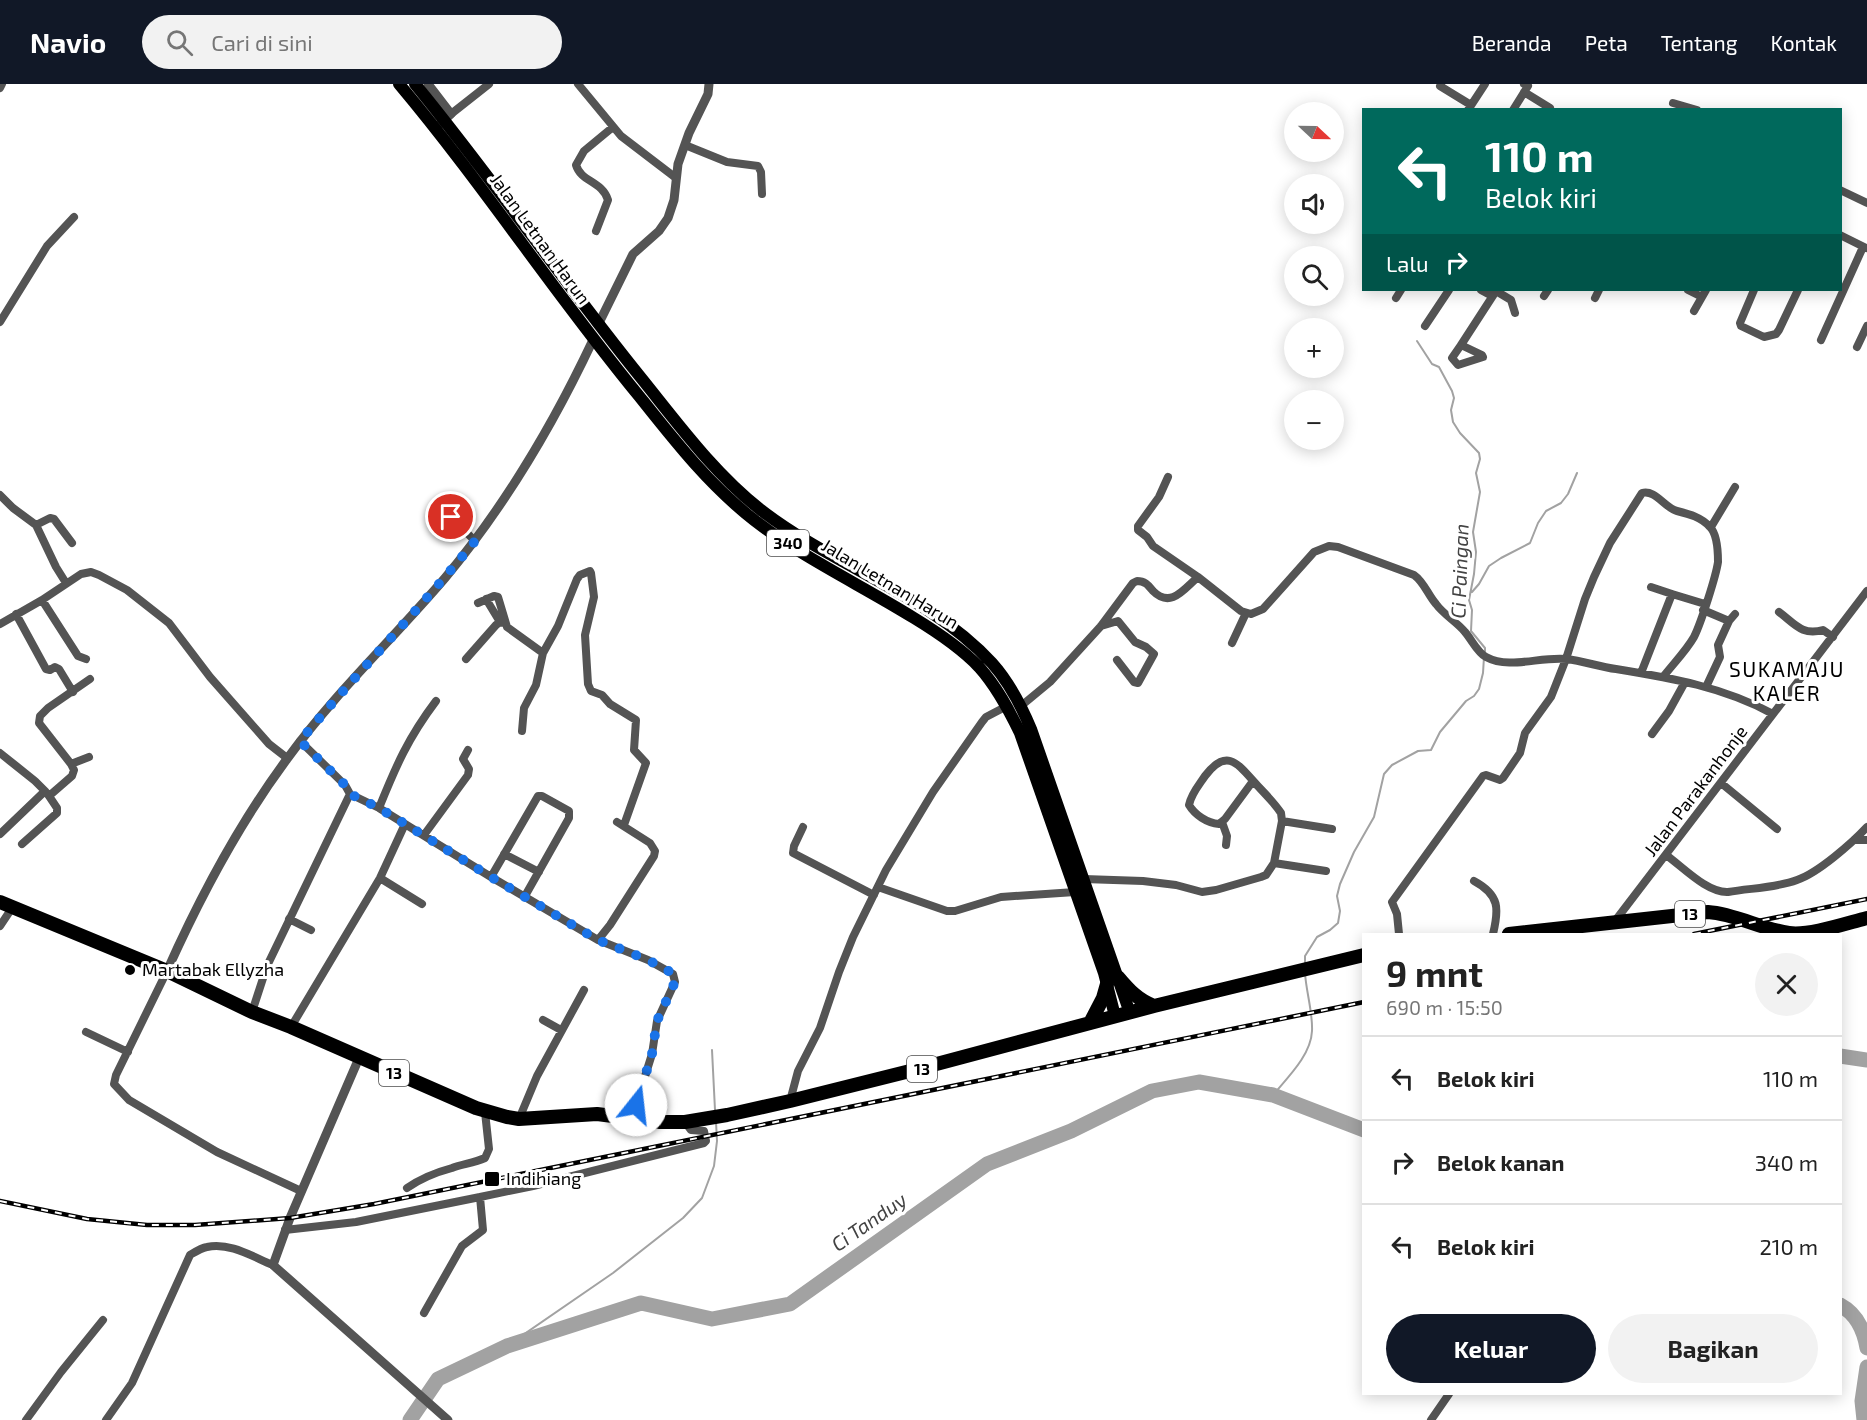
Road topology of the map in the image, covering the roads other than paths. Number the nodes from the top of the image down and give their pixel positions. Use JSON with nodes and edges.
{"nodes":[{"id":1,"x":399,"y":84,"type":"edge"},
{"id":2,"x":415,"y":84,"type":"edge"},
{"id":3,"x":428,"y":84,"type":"edge"},
{"id":4,"x":489,"y":84,"type":"edge"},
{"id":5,"x":578,"y":84,"type":"edge"},
{"id":6,"x":709,"y":84,"type":"edge"},
{"id":7,"x":1441,"y":84,"type":"edge"},
{"id":8,"x":1485,"y":84,"type":"edge"},
{"id":9,"x":1524,"y":88,"type":"edge"},
{"id":10,"x":1674,"y":104,"type":"dead end"},
{"id":11,"x":1470,"y":107,"type":"edge"},
{"id":12,"x":1514,"y":108,"type":"edge"},
{"id":13,"x":1550,"y":108,"type":"dead end"},
{"id":14,"x":1689,"y":108,"type":"edge"},
{"id":15,"x":444,"y":120,"type":"junction"},
{"id":16,"x":613,"y":127,"type":"junction"},
{"id":17,"x":685,"y":145,"type":"junction"},
{"id":18,"x":676,"y":178,"type":"junction"},
{"id":19,"x":1842,"y":191,"type":"edge"},
{"id":20,"x":762,"y":194,"type":"dead end"},
{"id":21,"x":1867,"y":202,"type":"edge"},
{"id":22,"x":74,"y":217,"type":"dead end"},
{"id":23,"x":596,"y":231,"type":"dead end"},
{"id":24,"x":1842,"y":237,"type":"edge"},
{"id":25,"x":1865,"y":248,"type":"edge"},
{"id":26,"x":1400,"y":291,"type":"edge"},
{"id":27,"x":1448,"y":291,"type":"edge"},
{"id":28,"x":1752,"y":291,"type":"edge"},
{"id":29,"x":1798,"y":291,"type":"edge"},
{"id":30,"x":1495,"y":292,"type":"edge"},
{"id":31,"x":1704,"y":293,"type":"edge"},
{"id":32,"x":1396,"y":298,"type":"dead end"},
{"id":33,"x":1694,"y":311,"type":"dead end"},
{"id":34,"x":1515,"y":313,"type":"dead end"},
{"id":35,"x":0,"y":322,"type":"edge"},
{"id":36,"x":598,"y":325,"type":"junction"},
{"id":37,"x":1425,"y":326,"type":"dead end"},
{"id":38,"x":1867,"y":326,"type":"edge"},
{"id":39,"x":593,"y":340,"type":"junction"},
{"id":40,"x":1821,"y":340,"type":"dead end"},
{"id":41,"x":1461,"y":345,"type":"dead end"},
{"id":42,"x":1857,"y":347,"type":"dead end"},
{"id":43,"x":1168,"y":477,"type":"dead end"},
{"id":44,"x":717,"y":478,"type":"junction"},
{"id":45,"x":1735,"y":488,"type":"dead end"},
{"id":46,"x":0,"y":495,"type":"edge"},
{"id":47,"x":451,"y":517,"type":"dead end"},
{"id":48,"x":36,"y":525,"type":"junction"},
{"id":49,"x":1711,"y":527,"type":"junction"},
{"id":50,"x":475,"y":541,"type":"junction"},
{"id":51,"x":72,"y":543,"type":"dead end"},
{"id":52,"x":1198,"y":577,"type":"junction"},
{"id":53,"x":66,"y":583,"type":"junction"},
{"id":54,"x":1651,"y":587,"type":"dead end"},
{"id":55,"x":1867,"y":591,"type":"edge"},
{"id":56,"x":1672,"y":594,"type":"junction"},
{"id":57,"x":42,"y":600,"type":"junction"},
{"id":58,"x":482,"y":601,"type":"dead end"},
{"id":59,"x":1704,"y":607,"type":"junction"},
{"id":60,"x":1779,"y":612,"type":"dead end"},
{"id":61,"x":1246,"y":613,"type":"junction"},
{"id":62,"x":16,"y":614,"type":"junction"},
{"id":63,"x":1735,"y":614,"type":"dead end"},
{"id":64,"x":1,"y":620,"type":"edge"},
{"id":65,"x":1729,"y":621,"type":"junction"},
{"id":66,"x":502,"y":622,"type":"junction"},
{"id":67,"x":1101,"y":626,"type":"junction"},
{"id":68,"x":1833,"y":637,"type":"junction"},
{"id":69,"x":1232,"y":643,"type":"dead end"},
{"id":70,"x":543,"y":653,"type":"junction"},
{"id":71,"x":86,"y":659,"type":"dead end"},
{"id":72,"x":466,"y":659,"type":"dead end"},
{"id":73,"x":1566,"y":659,"type":"junction"},
{"id":74,"x":1117,"y":660,"type":"dead end"},
{"id":75,"x":1641,"y":673,"type":"junction"},
{"id":76,"x":1663,"y":677,"type":"junction"},
{"id":77,"x":90,"y":679,"type":"dead end"},
{"id":78,"x":1685,"y":682,"type":"junction"},
{"id":79,"x":1706,"y":687,"type":"junction"},
{"id":80,"x":73,"y":692,"type":"junction"},
{"id":81,"x":436,"y":701,"type":"dead end"},
{"id":82,"x":1007,"y":706,"type":"junction"},
{"id":83,"x":1021,"y":706,"type":"junction"},
{"id":84,"x":1773,"y":714,"type":"junction"},
{"id":85,"x":522,"y":731,"type":"dead end"},
{"id":86,"x":1652,"y":734,"type":"dead end"},
{"id":87,"x":300,"y":741,"type":"junction"},
{"id":88,"x":468,"y":750,"type":"dead end"},
{"id":89,"x":0,"y":753,"type":"edge"},
{"id":90,"x":89,"y":757,"type":"dead end"},
{"id":91,"x":287,"y":759,"type":"junction"},
{"id":92,"x":71,"y":764,"type":"junction"},
{"id":93,"x":1036,"y":764,"type":"junction"},
{"id":94,"x":1253,"y":781,"type":"junction"},
{"id":95,"x":1721,"y":783,"type":"junction"},
{"id":96,"x":47,"y":794,"type":"junction"},
{"id":97,"x":350,"y":794,"type":"junction"},
{"id":98,"x":379,"y":808,"type":"junction"},
{"id":99,"x":1282,"y":821,"type":"junction"},
{"id":100,"x":1222,"y":822,"type":"junction"},
{"id":101,"x":405,"y":824,"type":"junction"},
{"id":102,"x":1867,"y":827,"type":"edge"},
{"id":103,"x":803,"y":828,"type":"dead end"},
{"id":104,"x":1332,"y":829,"type":"dead end"},
{"id":105,"x":1777,"y":829,"type":"dead end"},
{"id":106,"x":0,"y":834,"type":"edge"},
{"id":107,"x":424,"y":835,"type":"junction"},
{"id":108,"x":1854,"y":840,"type":"junction"},
{"id":109,"x":1867,"y":840,"type":"edge"},
{"id":110,"x":22,"y":844,"type":"dead end"},
{"id":111,"x":1226,"y":845,"type":"dead end"},
{"id":112,"x":504,"y":854,"type":"junction"},
{"id":113,"x":1666,"y":855,"type":"junction"},
{"id":114,"x":1274,"y":863,"type":"junction"},
{"id":115,"x":1326,"y":871,"type":"dead end"},
{"id":116,"x":538,"y":872,"type":"junction"},
{"id":117,"x":491,"y":877,"type":"junction"},
{"id":118,"x":380,"y":878,"type":"junction"},
{"id":119,"x":1084,"y":879,"type":"junction"},
{"id":120,"x":1474,"y":881,"type":"dead end"},
{"id":121,"x":876,"y":891,"type":"junction"},
{"id":122,"x":1075,"y":892,"type":"junction"},
{"id":123,"x":525,"y":896,"type":"junction"},
{"id":124,"x":422,"y":904,"type":"dead end"},
{"id":125,"x":6,"y":905,"type":"edge"},
{"id":126,"x":1867,"y":918,"type":"edge"},
{"id":127,"x":289,"y":919,"type":"junction"},
{"id":128,"x":1614,"y":922,"type":"junction"},
{"id":129,"x":0,"y":926,"type":"edge"},
{"id":130,"x":311,"y":930,"type":"dead end"},
{"id":131,"x":1399,"y":933,"type":"edge"},
{"id":132,"x":1493,"y":933,"type":"edge"},
{"id":133,"x":1518,"y":933,"type":"edge"},
{"id":134,"x":1792,"y":933,"type":"edge"},
{"id":135,"x":1800,"y":933,"type":"edge"},
{"id":136,"x":598,"y":940,"type":"junction"},
{"id":137,"x":1362,"y":955,"type":"edge"},
{"id":138,"x":167,"y":972,"type":"junction"},
{"id":139,"x":1112,"y":980,"type":"junction"},
{"id":140,"x":584,"y":990,"type":"dead end"},
{"id":141,"x":1154,"y":1006,"type":"junction"},
{"id":142,"x":252,"y":1012,"type":"junction"},
{"id":143,"x":1130,"y":1013,"type":"junction"},
{"id":144,"x":1115,"y":1016,"type":"junction"},
{"id":145,"x":543,"y":1020,"type":"dead end"},
{"id":146,"x":1090,"y":1023,"type":"junction"},
{"id":147,"x":291,"y":1027,"type":"junction"},
{"id":148,"x":561,"y":1030,"type":"junction"},
{"id":149,"x":86,"y":1032,"type":"dead end"},
{"id":150,"x":128,"y":1052,"type":"junction"},
{"id":151,"x":359,"y":1058,"type":"junction"},
{"id":152,"x":790,"y":1101,"type":"junction"},
{"id":153,"x":485,"y":1112,"type":"junction"},
{"id":154,"x":632,"y":1118,"type":"junction"},
{"id":155,"x":519,"y":1119,"type":"junction"},
{"id":156,"x":685,"y":1122,"type":"junction"},
{"id":157,"x":407,"y":1188,"type":"dead end"},
{"id":158,"x":301,"y":1191,"type":"junction"},
{"id":159,"x":480,"y":1197,"type":"junction"},
{"id":160,"x":285,"y":1230,"type":"junction"},
{"id":161,"x":273,"y":1265,"type":"junction"},
{"id":162,"x":424,"y":1312,"type":"dead end"},
{"id":163,"x":103,"y":1320,"type":"dead end"},
{"id":164,"x":1448,"y":1395,"type":"edge"},
{"id":165,"x":26,"y":1420,"type":"edge"},
{"id":166,"x":106,"y":1420,"type":"edge"},
{"id":167,"x":448,"y":1420,"type":"edge"},
{"id":168,"x":1431,"y":1420,"type":"edge"}],
"edges":[{"from":1,"to":15,"type":"main road","name":"Jalan Letnan Harun","number":"340"},
{"from":2,"to":15,"type":"main road","name":"Jalan Letnan Harun","number":"340"},
{"from":3,"to":15,"type":"street"},
{"from":4,"to":15,"type":"street"},
{"from":5,"to":16,"type":"street"},
{"from":6,"to":17,"type":"street"},
{"from":7,"to":11,"type":"street"},
{"from":8,"to":11,"type":"street"},
{"from":9,"to":12,"type":"street"},
{"from":9,"to":13,"type":"street"},
{"from":10,"to":14,"type":"street"},
{"from":15,"to":36,"type":"main road","name":"Jalan Letnan Harun","number":"340"},
{"from":15,"to":39,"type":"main road","name":"Jalan Letnan Harun","number":"340"},
{"from":16,"to":18,"type":"street"},
{"from":16,"to":23,"type":"street"},
{"from":17,"to":18,"type":"street"},
{"from":17,"to":20,"type":"street"},
{"from":18,"to":36,"type":"street"},
{"from":19,"to":21,"type":"street"},
{"from":22,"to":35,"type":"street"},
{"from":24,"to":25,"type":"street"},
{"from":25,"to":40,"type":"street"},
{"from":26,"to":32,"type":"street"},
{"from":27,"to":37,"type":"street"},
{"from":28,"to":29,"type":"street"},
{"from":30,"to":34,"type":"street"},
{"from":30,"to":41,"type":"street"},
{"from":31,"to":33,"type":"street"},
{"from":36,"to":44,"type":"main road","name":"Jalan Letnan Harun","number":"340"},
{"from":38,"to":42,"type":"street"},
{"from":39,"to":44,"type":"main road","name":"Jalan Letnan Harun","number":"340"},
{"from":39,"to":50,"type":"street"},
{"from":43,"to":52,"type":"street"},
{"from":44,"to":82,"type":"main road","name":"Jalan Letnan Harun","number":"340"},
{"from":44,"to":83,"type":"main road","name":"Jalan Letnan Harun","number":"340"},
{"from":45,"to":49,"type":"street"},
{"from":46,"to":48,"type":"street"},
{"from":47,"to":50,"type":"street"},
{"from":48,"to":51,"type":"street"},
{"from":48,"to":53,"type":"street"},
{"from":49,"to":59,"type":"street"},
{"from":49,"to":73,"type":"street"},
{"from":50,"to":87,"type":"street"},
{"from":52,"to":61,"type":"street"},
{"from":52,"to":67,"type":"street"},
{"from":53,"to":57,"type":"street"},
{"from":53,"to":91,"type":"street"},
{"from":54,"to":56,"type":"street"},
{"from":55,"to":68,"type":"street","name":"Jalan Parakanhonje"},
{"from":56,"to":59,"type":"street"},
{"from":56,"to":75,"type":"street"},
{"from":57,"to":62,"type":"street"},
{"from":57,"to":71,"type":"street"},
{"from":58,"to":66,"type":"street"},
{"from":59,"to":65,"type":"street"},
{"from":59,"to":76,"type":"street"},
{"from":60,"to":68,"type":"street"},
{"from":61,"to":69,"type":"street"},
{"from":61,"to":73,"type":"street"},
{"from":62,"to":64,"type":"street"},
{"from":62,"to":80,"type":"street"},
{"from":63,"to":65,"type":"street"},
{"from":65,"to":79,"type":"street"},
{"from":66,"to":70,"type":"street"},
{"from":66,"to":72,"type":"street"},
{"from":67,"to":74,"type":"street"},
{"from":67,"to":83,"type":"street"},
{"from":68,"to":84,"type":"street","name":"Jalan Parakanhonje"},
{"from":70,"to":85,"type":"street"},
{"from":70,"to":136,"type":"street"},
{"from":73,"to":75,"type":"street"},
{"from":73,"to":131,"type":"street"},
{"from":75,"to":76,"type":"street"},
{"from":76,"to":78,"type":"street"},
{"from":77,"to":80,"type":"street"},
{"from":78,"to":79,"type":"street"},
{"from":78,"to":86,"type":"street"},
{"from":79,"to":84,"type":"street"},
{"from":80,"to":92,"type":"street"},
{"from":81,"to":98,"type":"street"},
{"from":82,"to":93,"type":"main road","name":"Jalan Letnan Harun","number":"340"},
{"from":82,"to":121,"type":"street"},
{"from":83,"to":93,"type":"main road","name":"Jalan Letnan Harun","number":"340"},
{"from":84,"to":95,"type":"street","name":"Jalan Parakanhonje"},
{"from":87,"to":91,"type":"street"},
{"from":87,"to":97,"type":"street"},
{"from":88,"to":107,"type":"street"},
{"from":89,"to":96,"type":"street"},
{"from":90,"to":92,"type":"street"},
{"from":91,"to":138,"type":"street"},
{"from":92,"to":96,"type":"street"},
{"from":93,"to":119,"type":"main road","name":"Jalan Letnan Harun","number":"340"},
{"from":93,"to":122,"type":"main road","name":"Jalan Letnan Harun","number":"340"},
{"from":94,"to":99,"type":"street"},
{"from":94,"to":100,"type":"street"},
{"from":94,"to":100,"type":"street"},
{"from":95,"to":105,"type":"street"},
{"from":95,"to":113,"type":"street","name":"Jalan Parakanhonje"},
{"from":96,"to":106,"type":"street"},
{"from":96,"to":110,"type":"street"},
{"from":97,"to":98,"type":"street"},
{"from":97,"to":127,"type":"street"},
{"from":98,"to":101,"type":"street"},
{"from":99,"to":104,"type":"street"},
{"from":99,"to":114,"type":"street"},
{"from":100,"to":111,"type":"street"},
{"from":101,"to":107,"type":"street"},
{"from":101,"to":118,"type":"street"},
{"from":102,"to":108,"type":"street"},
{"from":103,"to":121,"type":"street"},
{"from":107,"to":117,"type":"street"},
{"from":108,"to":109,"type":"street"},
{"from":108,"to":113,"type":"street"},
{"from":112,"to":116,"type":"street"},
{"from":112,"to":116,"type":"street"},
{"from":112,"to":117,"type":"street"},
{"from":113,"to":128,"type":"street","name":"Jalan Parakanhonje"},
{"from":114,"to":115,"type":"street"},
{"from":114,"to":119,"type":"street"},
{"from":116,"to":123,"type":"street"},
{"from":117,"to":123,"type":"street"},
{"from":118,"to":124,"type":"street"},
{"from":118,"to":147,"type":"street"},
{"from":119,"to":139,"type":"main road","name":"Jalan Letnan Harun","number":"340"},
{"from":120,"to":132,"type":"street"},
{"from":121,"to":122,"type":"street"},
{"from":121,"to":152,"type":"street"},
{"from":122,"to":139,"type":"main road","name":"Jalan Letnan Harun","number":"340"},
{"from":123,"to":136,"type":"street"},
{"from":125,"to":129,"type":"street"},
{"from":125,"to":138,"type":"highway","number":"13"},
{"from":126,"to":135,"type":"highway","number":"13"},
{"from":127,"to":130,"type":"street"},
{"from":127,"to":142,"type":"street"},
{"from":128,"to":133,"type":"highway","number":"13"},
{"from":128,"to":134,"type":"highway","number":"13"},
{"from":136,"to":154,"type":"street"},
{"from":137,"to":141,"type":"highway","number":"13"},
{"from":138,"to":142,"type":"highway","number":"13"},
{"from":138,"to":150,"type":"street"},
{"from":139,"to":141,"type":"highway"},
{"from":139,"to":143,"type":"main road","name":"Jalan Letnan Harun","number":"340"},
{"from":139,"to":144,"type":"main road","name":"Jalan Letnan Harun","number":"340"},
{"from":139,"to":146,"type":"highway"},
{"from":140,"to":148,"type":"street"},
{"from":141,"to":143,"type":"highway","number":"13"},
{"from":142,"to":147,"type":"highway","number":"13"},
{"from":143,"to":144,"type":"highway","number":"13"},
{"from":144,"to":146,"type":"highway","number":"13"},
{"from":145,"to":148,"type":"street"},
{"from":146,"to":152,"type":"highway","number":"13"},
{"from":147,"to":151,"type":"highway","number":"13"},
{"from":148,"to":155,"type":"street"},
{"from":149,"to":150,"type":"street"},
{"from":150,"to":158,"type":"street"},
{"from":151,"to":153,"type":"highway","number":"13"},
{"from":151,"to":158,"type":"street"},
{"from":152,"to":156,"type":"highway","number":"13"},
{"from":153,"to":155,"type":"highway","number":"13"},
{"from":153,"to":157,"type":"street"},
{"from":154,"to":155,"type":"highway","number":"13"},
{"from":154,"to":156,"type":"highway","number":"13"},
{"from":156,"to":159,"type":"street"},
{"from":158,"to":160,"type":"street"},
{"from":159,"to":160,"type":"street"},
{"from":159,"to":162,"type":"street"},
{"from":160,"to":161,"type":"street"},
{"from":161,"to":166,"type":"street"},
{"from":161,"to":167,"type":"street"},
{"from":163,"to":165,"type":"street"},
{"from":164,"to":168,"type":"street"}]}
